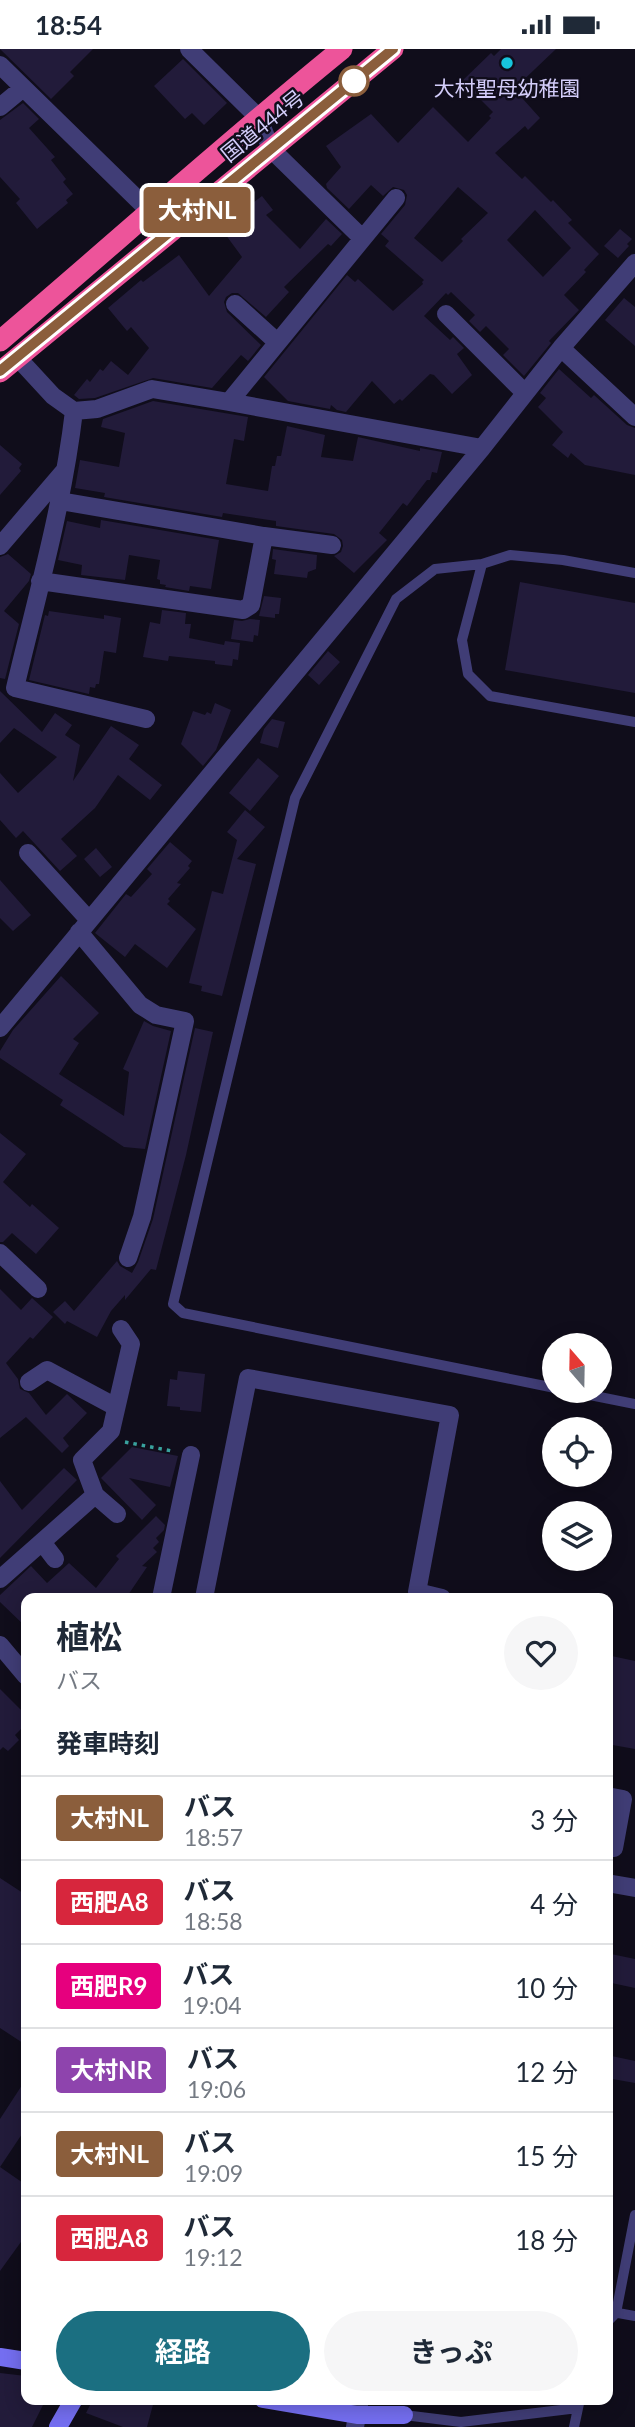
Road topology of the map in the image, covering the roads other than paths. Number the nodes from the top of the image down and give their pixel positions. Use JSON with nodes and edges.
{"nodes":[{"id":1,"x":189,"y":49,"type":"edge"},
{"id":2,"x":342,"y":49,"type":"edge"},
{"id":3,"x":393,"y":49,"type":"edge"},
{"id":4,"x":0,"y":65,"type":"edge"},
{"id":5,"x":23,"y":87,"type":"junction"},
{"id":6,"x":0,"y":107,"type":"edge"},
{"id":7,"x":258,"y":117,"type":"junction"},
{"id":8,"x":271,"y":149,"type":"junction"},
{"id":9,"x":396,"y":198,"type":"dead end"},
{"id":10,"x":152,"y":212,"type":"junction"},
{"id":11,"x":171,"y":232,"type":"junction"},
{"id":12,"x":362,"y":238,"type":"junction"},
{"id":13,"x":635,"y":263,"type":"edge"},
{"id":14,"x":235,"y":304,"type":"dead end"},
{"id":15,"x":446,"y":314,"type":"dead end"},
{"id":16,"x":0,"y":341,"type":"edge"},
{"id":17,"x":277,"y":342,"type":"junction"},
{"id":18,"x":561,"y":348,"type":"junction"},
{"id":19,"x":18,"y":357,"type":"junction"},
{"id":20,"x":0,"y":372,"type":"edge"},
{"id":21,"x":525,"y":393,"type":"junction"},
{"id":22,"x":229,"y":402,"type":"junction"},
{"id":23,"x":74,"y":411,"type":"junction"},
{"id":24,"x":635,"y":417,"type":"edge"},
{"id":25,"x":482,"y":449,"type":"junction"},
{"id":26,"x":67,"y":467,"type":"junction"},
{"id":27,"x":60,"y":501,"type":"junction"},
{"id":28,"x":264,"y":536,"type":"junction"},
{"id":29,"x":0,"y":545,"type":"edge"},
{"id":30,"x":332,"y":545,"type":"dead end"},
{"id":31,"x":482,"y":564,"type":"junction"},
{"id":32,"x":635,"y":573,"type":"edge"},
{"id":33,"x":40,"y":581,"type":"junction"},
{"id":34,"x":146,"y":719,"type":"dead end"},
{"id":35,"x":635,"y":722,"type":"edge"},
{"id":36,"x":28,"y":853,"type":"dead end"},
{"id":37,"x":84,"y":926,"type":"junction"},
{"id":38,"x":0,"y":1028,"type":"edge"},
{"id":39,"x":0,"y":1253,"type":"edge"},
{"id":40,"x":128,"y":1258,"type":"dead end"},
{"id":41,"x":38,"y":1289,"type":"dead end"},
{"id":42,"x":121,"y":1329,"type":"dead end"},
{"id":43,"x":29,"y":1382,"type":"dead end"},
{"id":44,"x":542,"y":1385,"type":"edge"},
{"id":45,"x":612,"y":1399,"type":"edge"},
{"id":46,"x":635,"y":1404,"type":"edge"},
{"id":47,"x":116,"y":1407,"type":"junction"},
{"id":48,"x":191,"y":1455,"type":"road end"},
{"id":49,"x":94,"y":1495,"type":"junction"},
{"id":50,"x":117,"y":1514,"type":"dead end"},
{"id":51,"x":42,"y":1542,"type":"junction"},
{"id":52,"x":55,"y":1559,"type":"dead end"},
{"id":53,"x":0,"y":1580,"type":"edge"},
{"id":54,"x":162,"y":1593,"type":"edge"},
{"id":55,"x":205,"y":1593,"type":"edge"},
{"id":56,"x":417,"y":1593,"type":"edge"},
{"id":57,"x":0,"y":1645,"type":"edge"},
{"id":58,"x":21,"y":1670,"type":"edge"},
{"id":59,"x":613,"y":1797,"type":"edge"},
{"id":60,"x":613,"y":1848,"type":"edge"},
{"id":61,"x":613,"y":1884,"type":"edge"},
{"id":62,"x":635,"y":1888,"type":"edge"},
{"id":63,"x":635,"y":2215,"type":"edge"},
{"id":64,"x":613,"y":2308,"type":"edge"},
{"id":65,"x":613,"y":2312,"type":"edge"},
{"id":66,"x":635,"y":2316,"type":"edge"},
{"id":67,"x":0,"y":2357,"type":"edge"},
{"id":68,"x":21,"y":2360,"type":"edge"},
{"id":69,"x":71,"y":2405,"type":"edge"},
{"id":70,"x":301,"y":2405,"type":"edge"},
{"id":71,"x":572,"y":2405,"type":"edge"},
{"id":72,"x":579,"y":2405,"type":"edge"},
{"id":73,"x":357,"y":2414,"type":"edge"},
{"id":74,"x":404,"y":2416,"type":"joint"},
{"id":75,"x":433,"y":2423,"type":"edge"},
{"id":76,"x":58,"y":2427,"type":"edge"},
{"id":77,"x":574,"y":2427,"type":"edge"}],
"edges":[{"from":1,"to":7,"type":"street"},
{"from":2,"to":7,"type":"highway","name":"国道444号"},
{"from":3,"to":8,"type":"highway","name":"国道444号"},
{"from":4,"to":5,"type":"street"},
{"from":5,"to":6,"type":"street"},
{"from":5,"to":10,"type":"street"},
{"from":7,"to":8,"type":"street"},
{"from":7,"to":10,"type":"highway","name":"国道444号"},
{"from":8,"to":11,"type":"highway","name":"国道444号"},
{"from":8,"to":12,"type":"street"},
{"from":9,"to":12,"type":"street"},
{"from":10,"to":11,"type":"street"},
{"from":10,"to":16,"type":"highway","name":"国道444号"},
{"from":11,"to":19,"type":"highway","name":"国道444号"},
{"from":12,"to":17,"type":"street"},
{"from":13,"to":18,"type":"street"},
{"from":14,"to":17,"type":"street"},
{"from":15,"to":21,"type":"street"},
{"from":17,"to":22,"type":"street"},
{"from":18,"to":21,"type":"street"},
{"from":18,"to":24,"type":"street"},
{"from":19,"to":20,"type":"highway","name":"国道444号"},
{"from":19,"to":23,"type":"street"},
{"from":21,"to":25,"type":"street"},
{"from":22,"to":23,"type":"street"},
{"from":22,"to":25,"type":"street"},
{"from":23,"to":26,"type":"street"},
{"from":25,"to":37,"type":"street"},
{"from":26,"to":27,"type":"street"},
{"from":26,"to":29,"type":"street"},
{"from":27,"to":28,"type":"street"},
{"from":27,"to":33,"type":"street"},
{"from":28,"to":30,"type":"street"},
{"from":28,"to":33,"type":"street"},
{"from":31,"to":32,"type":"lane"},
{"from":31,"to":35,"type":"lane"},
{"from":31,"to":44,"type":"lane"},
{"from":33,"to":34,"type":"street"},
{"from":36,"to":37,"type":"street"},
{"from":37,"to":38,"type":"street"},
{"from":37,"to":40,"type":"street"},
{"from":39,"to":41,"type":"street"},
{"from":42,"to":47,"type":"street"},
{"from":43,"to":47,"type":"street"},
{"from":45,"to":46,"type":"lane"},
{"from":47,"to":49,"type":"street"},
{"from":48,"to":54,"type":"street"},
{"from":49,"to":50,"type":"street"},
{"from":49,"to":51,"type":"street"},
{"from":51,"to":52,"type":"street"},
{"from":51,"to":53,"type":"street"},
{"from":55,"to":56,"type":"street"},
{"from":57,"to":58,"type":"street"},
{"from":59,"to":60,"type":"street"},
{"from":61,"to":62,"type":"street"},
{"from":63,"to":64,"type":"lane"},
{"from":65,"to":66,"type":"lane"},
{"from":67,"to":68,"type":"street"},
{"from":69,"to":76,"type":"street"},
{"from":70,"to":73,"type":"street"},
{"from":71,"to":75,"type":"lane"},
{"from":72,"to":77,"type":"lane"},
{"from":73,"to":74,"type":"street"},
{"from":74,"to":75,"type":"lane"}]}
